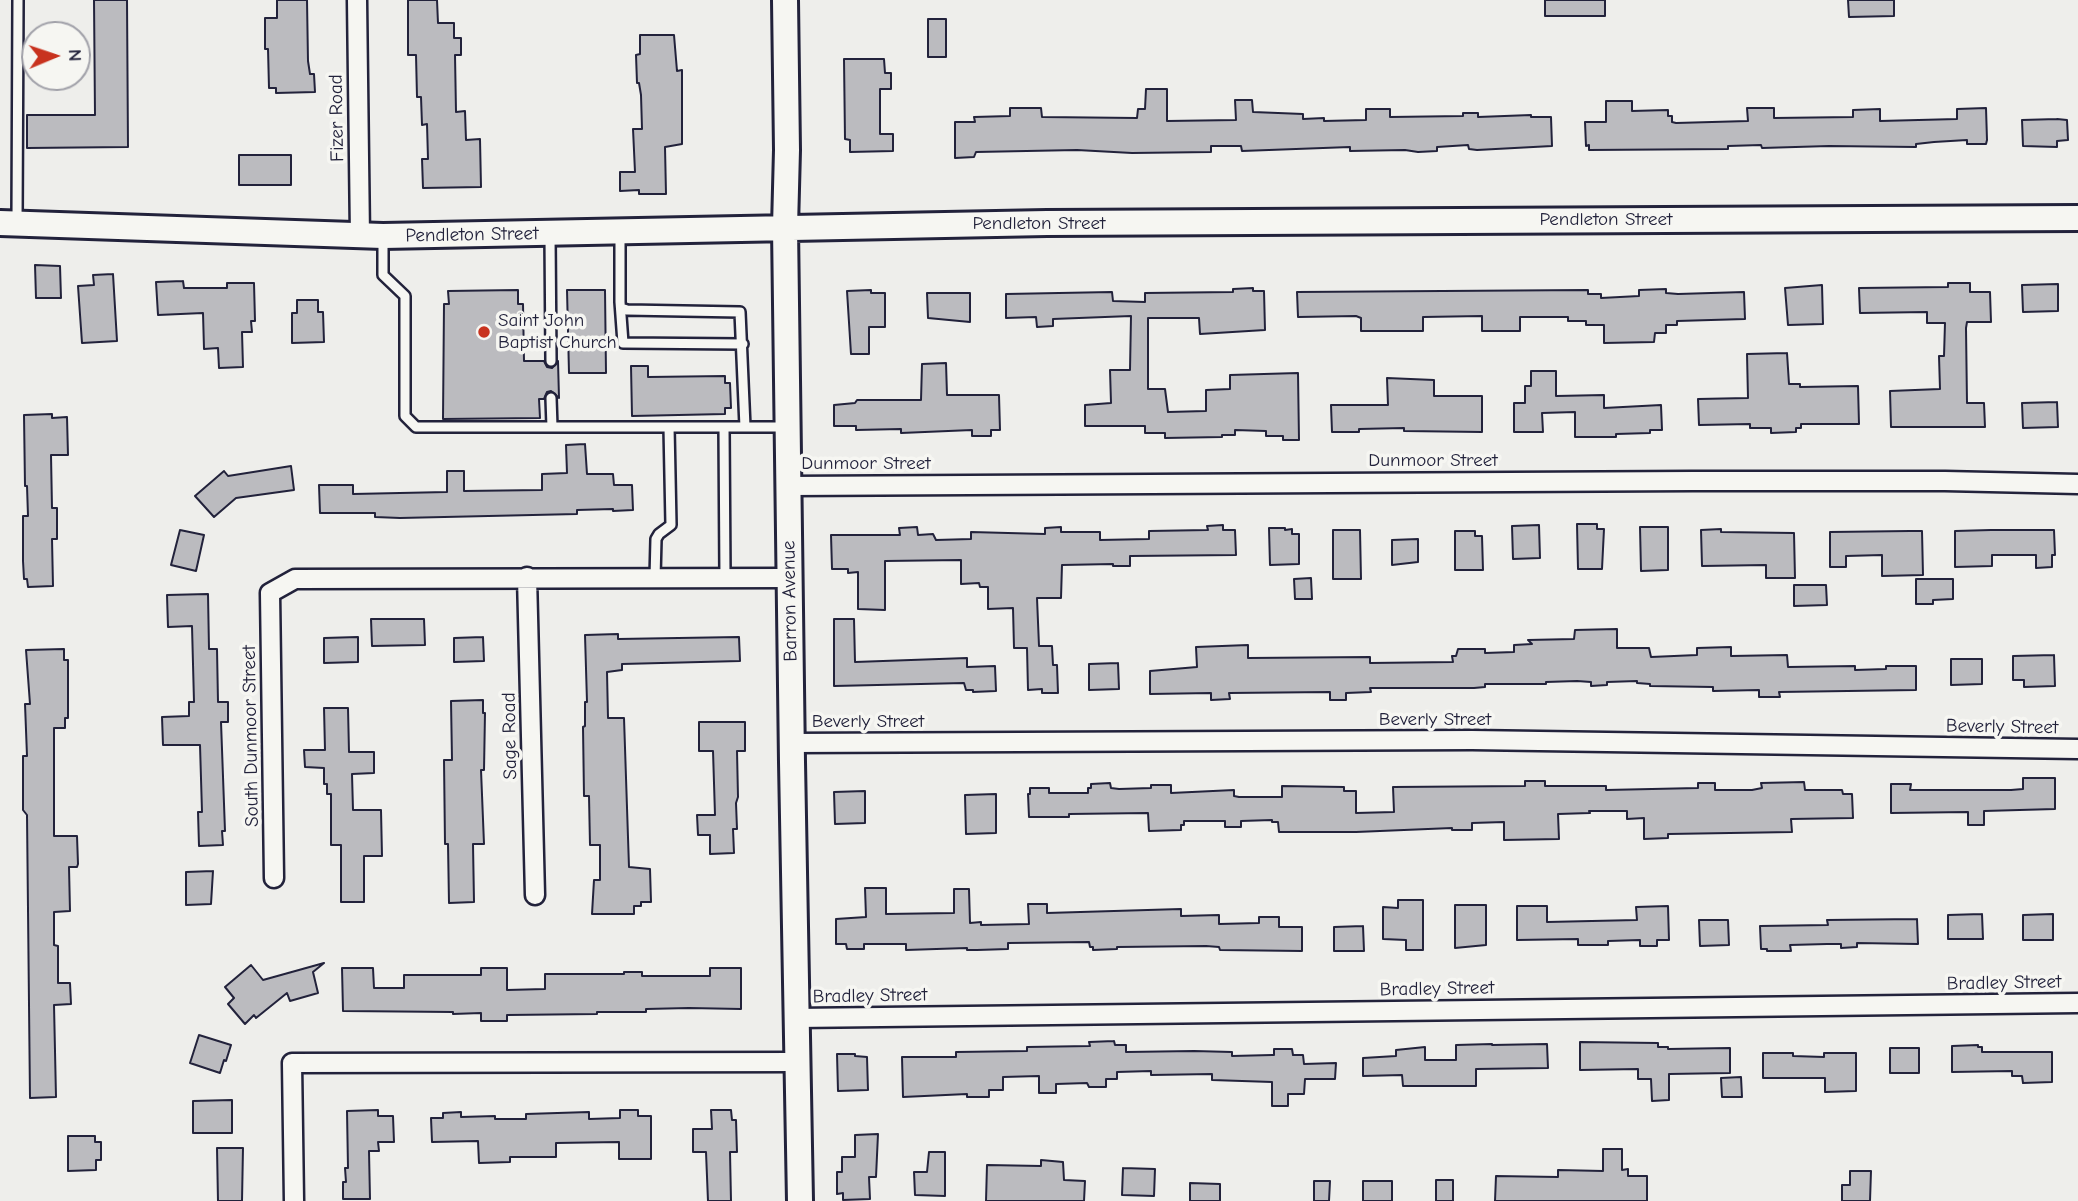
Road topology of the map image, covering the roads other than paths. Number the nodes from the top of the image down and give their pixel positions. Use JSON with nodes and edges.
{"nodes":[{"id":1,"x":18,"y":0,"type":"edge"},
{"id":2,"x":357,"y":0,"type":"edge"},
{"id":3,"x":785,"y":0,"type":"edge"},
{"id":4,"x":2078,"y":218,"type":"edge"},
{"id":5,"x":8,"y":223,"type":"edge"},
{"id":6,"x":785,"y":227,"type":"junction"},
{"id":7,"x":620,"y":232,"type":"junction"},
{"id":8,"x":550,"y":234,"type":"junction"},
{"id":9,"x":371,"y":236,"type":"junction"},
{"id":10,"x":621,"y":308,"type":"junction"},
{"id":11,"x":743,"y":344,"type":"junction"},
{"id":12,"x":551,"y":361,"type":"dead end"},
{"id":13,"x":551,"y":398,"type":"dead end"},
{"id":14,"x":552,"y":427,"type":"junction"},
{"id":15,"x":668,"y":427,"type":"junction"},
{"id":16,"x":724,"y":427,"type":"junction"},
{"id":17,"x":745,"y":427,"type":"junction"},
{"id":18,"x":788,"y":427,"type":"junction"},
{"id":19,"x":2078,"y":484,"type":"edge"},
{"id":20,"x":789,"y":486,"type":"junction"},
{"id":21,"x":527,"y":577,"type":"junction"},
{"id":22,"x":655,"y":578,"type":"junction"},
{"id":23,"x":726,"y":578,"type":"junction"},
{"id":24,"x":790,"y":578,"type":"junction"},
{"id":25,"x":792,"y":743,"type":"junction"},
{"id":26,"x":2078,"y":749,"type":"edge"},
{"id":27,"x":274,"y":878,"type":"dead end"},
{"id":28,"x":535,"y":895,"type":"dead end"},
{"id":29,"x":2078,"y":1003,"type":"edge"},
{"id":30,"x":796,"y":1017,"type":"junction"},
{"id":31,"x":797,"y":1062,"type":"junction"},
{"id":32,"x":294,"y":1201,"type":"edge"},
{"id":33,"x":800,"y":1201,"type":"edge"}],
"edges":[{"from":1,"to":5,"type":"lane"},
{"from":2,"to":9,"type":"street","name":"Fizer Road"},
{"from":3,"to":6,"type":"main road","name":"Barron Avenue"},
{"from":4,"to":6,"type":"main road","name":"Pendleton Street"},
{"from":5,"to":9,"type":"main road","name":"Pendleton Street"},
{"from":6,"to":7,"type":"main road","name":"Pendleton Street"},
{"from":6,"to":18,"type":"main road","name":"Barron Avenue"},
{"from":7,"to":8,"type":"main road","name":"Pendleton Street"},
{"from":7,"to":10,"type":"lane"},
{"from":8,"to":9,"type":"main road","name":"Pendleton Street"},
{"from":8,"to":12,"type":"lane"},
{"from":9,"to":14,"type":"lane"},
{"from":10,"to":11,"type":"lane"},
{"from":10,"to":11,"type":"lane"},
{"from":11,"to":17,"type":"lane"},
{"from":13,"to":14,"type":"lane"},
{"from":14,"to":15,"type":"lane"},
{"from":15,"to":16,"type":"lane"},
{"from":15,"to":22,"type":"lane"},
{"from":16,"to":17,"type":"lane"},
{"from":16,"to":23,"type":"lane"},
{"from":17,"to":18,"type":"lane"},
{"from":18,"to":20,"type":"main road","name":"Barron Avenue"},
{"from":19,"to":20,"type":"street","name":"Dunmoor Street"},
{"from":20,"to":24,"type":"main road","name":"Barron Avenue"},
{"from":21,"to":22,"type":"street"},
{"from":21,"to":27,"type":"street","name":"South Dunmoor Street"},
{"from":21,"to":28,"type":"street","name":"Sage Road"},
{"from":22,"to":23,"type":"street"},
{"from":23,"to":24,"type":"street"},
{"from":24,"to":25,"type":"main road","name":"Barron Avenue"},
{"from":25,"to":26,"type":"street","name":"Beverly Street"},
{"from":25,"to":30,"type":"main road","name":"Barron Avenue"},
{"from":29,"to":30,"type":"street","name":"Bradley Street"},
{"from":30,"to":31,"type":"main road","name":"Barron Avenue"},
{"from":31,"to":32,"type":"street"},
{"from":31,"to":33,"type":"main road","name":"Barron Avenue"}]}
